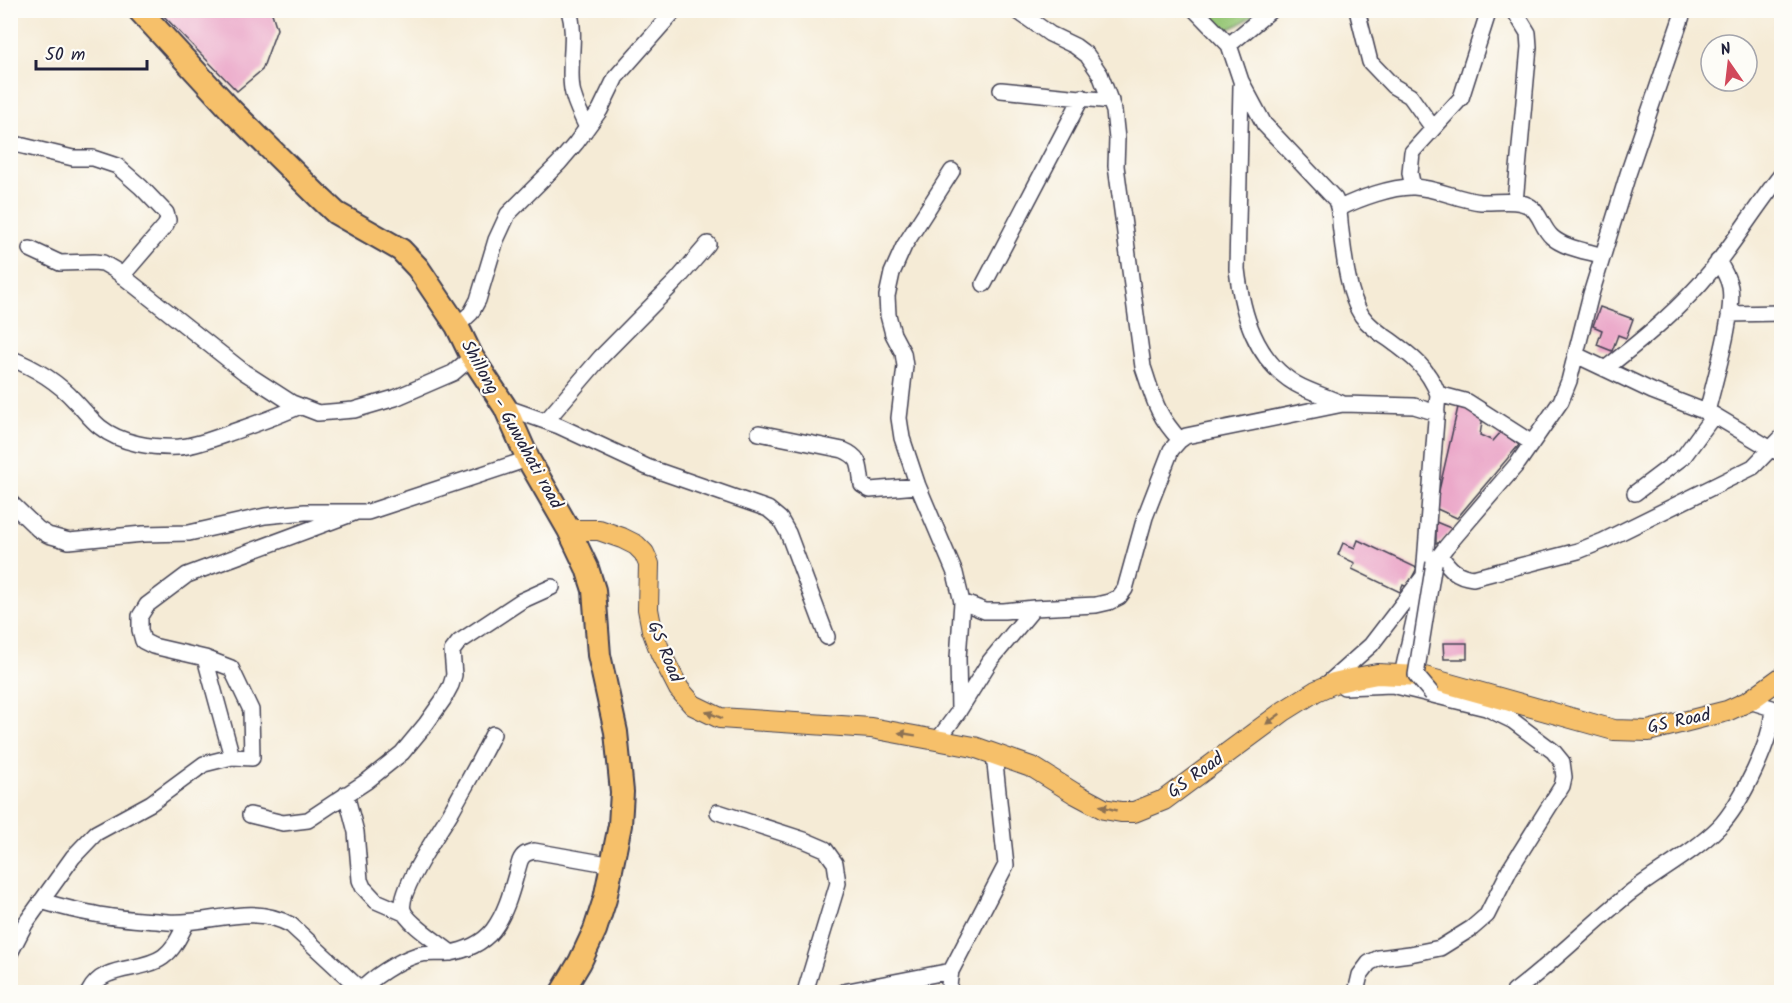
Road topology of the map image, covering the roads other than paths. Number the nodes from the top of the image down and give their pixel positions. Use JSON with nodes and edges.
{"nodes":[{"id":1,"x":138,"y":10,"type":"edge"},
{"id":2,"x":569,"y":10,"type":"edge"},
{"id":3,"x":675,"y":10,"type":"edge"},
{"id":4,"x":1016,"y":10,"type":"edge"},
{"id":5,"x":1195,"y":10,"type":"edge"},
{"id":6,"x":1271,"y":10,"type":"edge"},
{"id":7,"x":1357,"y":10,"type":"edge"},
{"id":8,"x":1489,"y":10,"type":"edge"},
{"id":9,"x":1514,"y":10,"type":"edge"},
{"id":10,"x":1684,"y":10,"type":"edge"},
{"id":11,"x":1229,"y":45,"type":"junction"},
{"id":12,"x":1241,"y":81,"type":"junction"},
{"id":13,"x":1000,"y":90,"type":"dead end"},
{"id":14,"x":1082,"y":98,"type":"junction"},
{"id":15,"x":1111,"y":101,"type":"junction"},
{"id":16,"x":587,"y":128,"type":"junction"},
{"id":17,"x":1433,"y":128,"type":"junction"},
{"id":18,"x":11,"y":143,"type":"edge"},
{"id":19,"x":951,"y":171,"type":"dead end"},
{"id":20,"x":1782,"y":174,"type":"edge"},
{"id":21,"x":1413,"y":187,"type":"junction"},
{"id":22,"x":1515,"y":202,"type":"junction"},
{"id":23,"x":1340,"y":208,"type":"junction"},
{"id":24,"x":708,"y":244,"type":"dead end"},
{"id":25,"x":30,"y":249,"type":"dead end"},
{"id":26,"x":1603,"y":256,"type":"junction"},
{"id":27,"x":1718,"y":261,"type":"junction"},
{"id":28,"x":122,"y":276,"type":"junction"},
{"id":29,"x":984,"y":284,"type":"dead end"},
{"id":30,"x":1782,"y":313,"type":"edge"},
{"id":31,"x":1729,"y":314,"type":"junction"},
{"id":32,"x":457,"y":326,"type":"junction"},
{"id":33,"x":1576,"y":355,"type":"junction"},
{"id":34,"x":471,"y":357,"type":"junction"},
{"id":35,"x":10,"y":358,"type":"edge"},
{"id":36,"x":1605,"y":369,"type":"junction"},
{"id":37,"x":1438,"y":394,"type":"junction"},
{"id":38,"x":1343,"y":404,"type":"junction"},
{"id":39,"x":300,"y":406,"type":"junction"},
{"id":40,"x":505,"y":407,"type":"junction"},
{"id":41,"x":1437,"y":413,"type":"junction"},
{"id":42,"x":1710,"y":414,"type":"junction"},
{"id":43,"x":546,"y":421,"type":"junction"},
{"id":44,"x":759,"y":432,"type":"dead end"},
{"id":45,"x":1782,"y":437,"type":"edge"},
{"id":46,"x":1180,"y":440,"type":"junction"},
{"id":47,"x":1532,"y":443,"type":"junction"},
{"id":48,"x":1776,"y":451,"type":"edge"},
{"id":49,"x":528,"y":459,"type":"junction"},
{"id":50,"x":918,"y":486,"type":"junction"},
{"id":51,"x":1635,"y":493,"type":"dead end"},
{"id":52,"x":10,"y":502,"type":"edge"},
{"id":53,"x":354,"y":513,"type":"junction"},
{"id":54,"x":569,"y":530,"type":"junction"},
{"id":55,"x":1437,"y":559,"type":"junction"},
{"id":56,"x":1424,"y":576,"type":"junction"},
{"id":57,"x":552,"y":587,"type":"dead end"},
{"id":58,"x":962,"y":603,"type":"junction"},
{"id":59,"x":1034,"y":608,"type":"junction"},
{"id":60,"x":827,"y":637,"type":"dead end"},
{"id":61,"x":205,"y":658,"type":"junction"},
{"id":62,"x":1409,"y":675,"type":"junction"},
{"id":63,"x":1782,"y":677,"type":"edge"},
{"id":64,"x":1323,"y":688,"type":"junction"},
{"id":65,"x":1432,"y":693,"type":"junction"},
{"id":66,"x":1749,"y":702,"type":"junction"},
{"id":67,"x":959,"y":711,"type":"junction"},
{"id":68,"x":493,"y":734,"type":"dead end"},
{"id":69,"x":938,"y":740,"type":"junction"},
{"id":70,"x":994,"y":755,"type":"junction"},
{"id":71,"x":232,"y":757,"type":"junction"},
{"id":72,"x":346,"y":794,"type":"junction"},
{"id":73,"x":718,"y":812,"type":"dead end"},
{"id":74,"x":250,"y":815,"type":"dead end"},
{"id":75,"x":613,"y":865,"type":"junction"},
{"id":76,"x":40,"y":901,"type":"junction"},
{"id":77,"x":404,"y":913,"type":"junction"},
{"id":78,"x":187,"y":922,"type":"junction"},
{"id":79,"x":451,"y":952,"type":"junction"},
{"id":80,"x":10,"y":953,"type":"edge"},
{"id":81,"x":951,"y":971,"type":"junction"},
{"id":82,"x":360,"y":991,"type":"edge"},
{"id":83,"x":89,"y":993,"type":"edge"},
{"id":84,"x":562,"y":993,"type":"edge"},
{"id":85,"x":805,"y":993,"type":"edge"},
{"id":86,"x":843,"y":993,"type":"edge"},
{"id":87,"x":948,"y":993,"type":"edge"},
{"id":88,"x":1356,"y":993,"type":"edge"},
{"id":89,"x":1514,"y":993,"type":"edge"}],
"edges":[{"from":1,"to":32,"type":"highway","name":"Shillong - Guwahati road"},
{"from":2,"to":16,"type":"street"},
{"from":3,"to":16,"type":"street"},
{"from":4,"to":15,"type":"street"},
{"from":5,"to":11,"type":"street"},
{"from":6,"to":11,"type":"street"},
{"from":7,"to":17,"type":"street"},
{"from":8,"to":17,"type":"street"},
{"from":9,"to":22,"type":"street"},
{"from":10,"to":26,"type":"street"},
{"from":11,"to":12,"type":"street"},
{"from":12,"to":23,"type":"street"},
{"from":12,"to":38,"type":"street"},
{"from":13,"to":14,"type":"street"},
{"from":14,"to":15,"type":"street"},
{"from":14,"to":29,"type":"street"},
{"from":15,"to":46,"type":"street"},
{"from":16,"to":32,"type":"street"},
{"from":17,"to":21,"type":"street"},
{"from":18,"to":28,"type":"street"},
{"from":19,"to":50,"type":"street"},
{"from":20,"to":27,"type":"street"},
{"from":21,"to":22,"type":"street"},
{"from":21,"to":23,"type":"street"},
{"from":22,"to":26,"type":"street"},
{"from":23,"to":37,"type":"street"},
{"from":24,"to":43,"type":"street"},
{"from":25,"to":28,"type":"street"},
{"from":26,"to":33,"type":"street"},
{"from":27,"to":31,"type":"street"},
{"from":27,"to":36,"type":"street"},
{"from":28,"to":39,"type":"street"},
{"from":30,"to":31,"type":"street"},
{"from":31,"to":42,"type":"street"},
{"from":32,"to":34,"type":"highway","name":"Shillong - Guwahati road"},
{"from":33,"to":36,"type":"street"},
{"from":33,"to":47,"type":"street"},
{"from":34,"to":39,"type":"street"},
{"from":34,"to":40,"type":"highway","name":"Shillong - Guwahati road"},
{"from":35,"to":39,"type":"street"},
{"from":36,"to":42,"type":"street"},
{"from":37,"to":41,"type":"street"},
{"from":37,"to":47,"type":"street"},
{"from":38,"to":41,"type":"street"},
{"from":38,"to":46,"type":"street"},
{"from":40,"to":43,"type":"street"},
{"from":40,"to":49,"type":"highway","name":"Shillong - Guwahati road"},
{"from":41,"to":56,"type":"street"},
{"from":42,"to":48,"type":"street"},
{"from":42,"to":51,"type":"street"},
{"from":43,"to":60,"type":"street"},
{"from":44,"to":50,"type":"street"},
{"from":45,"to":48,"type":"street"},
{"from":46,"to":59,"type":"street"},
{"from":47,"to":55,"type":"street"},
{"from":48,"to":55,"type":"street"},
{"from":49,"to":53,"type":"street"},
{"from":49,"to":54,"type":"highway","name":"Shillong - Guwahati road"},
{"from":50,"to":58,"type":"street"},
{"from":52,"to":53,"type":"street"},
{"from":53,"to":61,"type":"street"},
{"from":69,"to":54,"type":"main road","name":"GS Road","one_way":true},
{"from":54,"to":75,"type":"highway","name":"Shillong - Guwahati road"},
{"from":55,"to":56,"type":"street"},
{"from":55,"to":62,"type":"street","bridge":true},
{"from":56,"to":62,"type":"street"},
{"from":56,"to":64,"type":"street"},
{"from":57,"to":72,"type":"street"},
{"from":58,"to":59,"type":"street"},
{"from":58,"to":67,"type":"street"},
{"from":59,"to":67,"type":"street"},
{"from":61,"to":71,"type":"street"},
{"from":61,"to":71,"type":"street"},
{"from":62,"to":64,"type":"main road","name":"GS Road"},
{"from":62,"to":65,"type":"street","bridge":true},
{"from":62,"to":66,"type":"main road","name":"GS Road"},
{"from":63,"to":66,"type":"main road","name":"GS Road"},
{"from":64,"to":65,"type":"street"},
{"from":64,"to":70,"type":"main road","name":"GS Road","one_way":true},
{"from":65,"to":88,"type":"street"},
{"from":66,"to":89,"type":"street"},
{"from":67,"to":69,"type":"street"},
{"from":68,"to":77,"type":"street"},
{"from":69,"to":70,"type":"main road","name":"GS Road"},
{"from":70,"to":81,"type":"street"},
{"from":71,"to":76,"type":"street"},
{"from":72,"to":74,"type":"street"},
{"from":72,"to":77,"type":"street"},
{"from":73,"to":85,"type":"street"},
{"from":75,"to":79,"type":"street"},
{"from":75,"to":84,"type":"highway","name":"Shillong - Guwahati road"},
{"from":76,"to":78,"type":"street"},
{"from":76,"to":80,"type":"street"},
{"from":77,"to":79,"type":"street"},
{"from":78,"to":82,"type":"street"},
{"from":78,"to":83,"type":"street"},
{"from":79,"to":82,"type":"street"},
{"from":81,"to":86,"type":"street"},
{"from":81,"to":87,"type":"street"}]}
